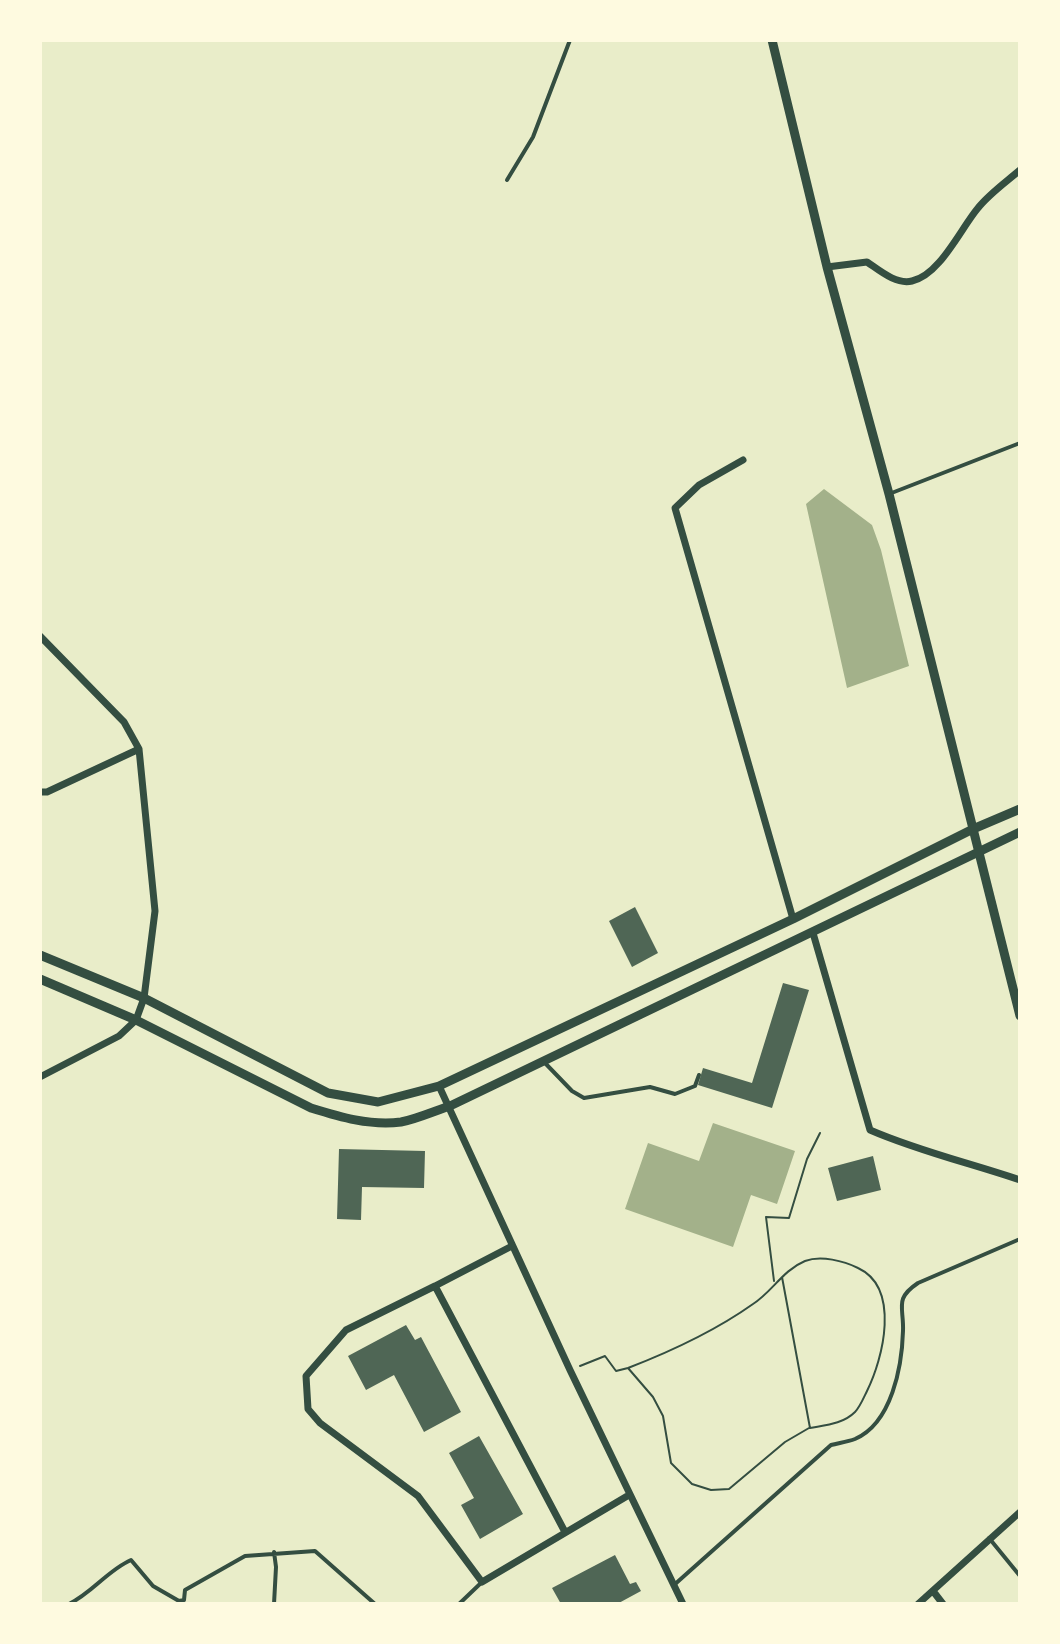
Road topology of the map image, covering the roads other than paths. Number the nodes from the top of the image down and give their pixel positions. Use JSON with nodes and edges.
{"nodes":[{"id":1,"x":570,"y":40,"type":"edge"},
{"id":2,"x":772,"y":40,"type":"edge"},
{"id":3,"x":1020,"y":170,"type":"edge"},
{"id":4,"x":507,"y":180,"type":"dead end"},
{"id":5,"x":827,"y":267,"type":"junction"},
{"id":6,"x":1020,"y":443,"type":"edge"},
{"id":7,"x":743,"y":460,"type":"dead end"},
{"id":8,"x":889,"y":494,"type":"junction"},
{"id":9,"x":40,"y":636,"type":"edge"},
{"id":10,"x":139,"y":749,"type":"junction"},
{"id":11,"x":40,"y":792,"type":"edge"},
{"id":12,"x":1020,"y":809,"type":"edge"},
{"id":13,"x":973,"y":829,"type":"junction"},
{"id":14,"x":1020,"y":832,"type":"edge"},
{"id":15,"x":979,"y":851,"type":"junction"},
{"id":16,"x":793,"y":919,"type":"junction"},
{"id":17,"x":813,"y":933,"type":"junction"},
{"id":18,"x":40,"y":955,"type":"edge"},
{"id":19,"x":40,"y":979,"type":"edge"},
{"id":20,"x":144,"y":998,"type":"junction"},
{"id":21,"x":1020,"y":1016,"type":"edge"},
{"id":22,"x":136,"y":1020,"type":"junction"},
{"id":23,"x":543,"y":1062,"type":"junction"},
{"id":24,"x":699,"y":1075,"type":"dead end"},
{"id":25,"x":40,"y":1077,"type":"edge"},
{"id":26,"x":439,"y":1086,"type":"junction"},
{"id":27,"x":450,"y":1106,"type":"junction"},
{"id":28,"x":1020,"y":1180,"type":"edge"},
{"id":29,"x":1020,"y":1239,"type":"edge"},
{"id":30,"x":512,"y":1246,"type":"junction"},
{"id":31,"x":435,"y":1286,"type":"junction"},
{"id":32,"x":629,"y":1495,"type":"junction"},
{"id":33,"x":1020,"y":1512,"type":"edge"},
{"id":34,"x":565,"y":1532,"type":"junction"},
{"id":35,"x":989,"y":1538,"type":"junction"},
{"id":36,"x":274,"y":1552,"type":"junction"},
{"id":37,"x":1020,"y":1576,"type":"edge"},
{"id":38,"x":482,"y":1582,"type":"junction"},
{"id":39,"x":674,"y":1585,"type":"junction"},
{"id":40,"x":933,"y":1591,"type":"junction"},
{"id":41,"x":69,"y":1604,"type":"edge"},
{"id":42,"x":274,"y":1604,"type":"edge"},
{"id":43,"x":375,"y":1604,"type":"edge"},
{"id":44,"x":459,"y":1604,"type":"edge"},
{"id":45,"x":683,"y":1604,"type":"edge"},
{"id":46,"x":918,"y":1604,"type":"edge"},
{"id":47,"x":943,"y":1604,"type":"edge"}],
"edges":[{"from":1,"to":4,"type":"lane"},
{"from":2,"to":5,"type":"street"},
{"from":3,"to":5,"type":"street"},
{"from":5,"to":8,"type":"street"},
{"from":6,"to":8,"type":"lane"},
{"from":7,"to":16,"type":"street"},
{"from":8,"to":13,"type":"street"},
{"from":9,"to":10,"type":"street"},
{"from":10,"to":11,"type":"street"},
{"from":10,"to":20,"type":"street"},
{"from":12,"to":13,"type":"street"},
{"from":13,"to":15,"type":"street"},
{"from":13,"to":16,"type":"street"},
{"from":14,"to":15,"type":"street"},
{"from":15,"to":17,"type":"street"},
{"from":15,"to":21,"type":"street"},
{"from":16,"to":26,"type":"street"},
{"from":17,"to":23,"type":"street"},
{"from":17,"to":28,"type":"street"},
{"from":18,"to":20,"type":"street"},
{"from":19,"to":22,"type":"street"},
{"from":20,"to":22,"type":"street"},
{"from":20,"to":26,"type":"street"},
{"from":22,"to":25,"type":"street"},
{"from":22,"to":27,"type":"street"},
{"from":23,"to":24,"type":"lane"},
{"from":23,"to":27,"type":"street"},
{"from":26,"to":27,"type":"street"},
{"from":27,"to":30,"type":"street"},
{"from":29,"to":39,"type":"lane"},
{"from":30,"to":31,"type":"street"},
{"from":30,"to":32,"type":"street"},
{"from":31,"to":34,"type":"street"},
{"from":31,"to":38,"type":"street"},
{"from":32,"to":34,"type":"street"},
{"from":32,"to":39,"type":"street"},
{"from":33,"to":35,"type":"street"},
{"from":34,"to":38,"type":"street"},
{"from":35,"to":37,"type":"lane"},
{"from":35,"to":40,"type":"street"},
{"from":36,"to":41,"type":"lane"},
{"from":36,"to":42,"type":"lane"},
{"from":36,"to":43,"type":"lane"},
{"from":38,"to":44,"type":"lane"},
{"from":39,"to":45,"type":"street"},
{"from":40,"to":46,"type":"street"},
{"from":40,"to":47,"type":"street"}]}
